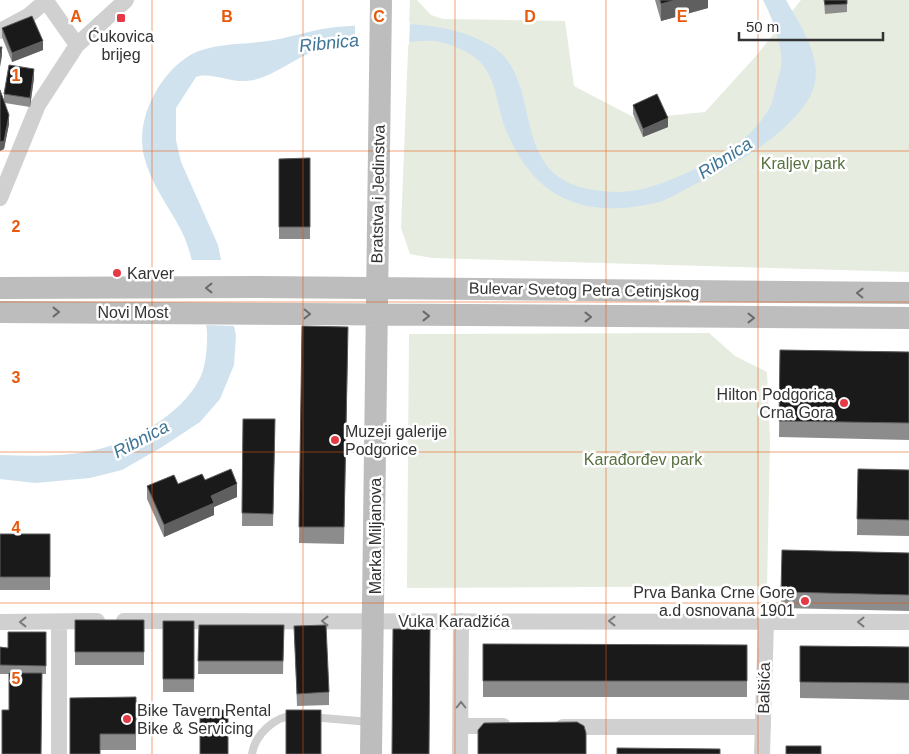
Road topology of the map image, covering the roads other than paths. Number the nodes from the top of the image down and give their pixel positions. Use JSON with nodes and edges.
{"nodes":[{"id":1,"x":126,"y":0,"type":"edge"},
{"id":2,"x":381,"y":0,"type":"edge"},
{"id":3,"x":47,"y":1,"type":"edge"},
{"id":4,"x":0,"y":31,"type":"edge"},
{"id":5,"x":77,"y":45,"type":"junction"},
{"id":6,"x":0,"y":198,"type":"edge"},
{"id":7,"x":258,"y":287,"type":"joint"},
{"id":8,"x":4,"y":288,"type":"edge"},
{"id":9,"x":376,"y":288,"type":"junction"},
{"id":10,"x":909,"y":293,"type":"edge"},
{"id":11,"x":4,"y":312,"type":"edge"},
{"id":12,"x":258,"y":313,"type":"joint"},
{"id":13,"x":377,"y":315,"type":"junction"},
{"id":14,"x":909,"y":318,"type":"edge"},
{"id":15,"x":374,"y":620,"type":"junction"},
{"id":16,"x":461,"y":621,"type":"junction"},
{"id":17,"x":0,"y":622,"type":"edge"},
{"id":18,"x":59,"y":622,"type":"junction"},
{"id":19,"x":766,"y":622,"type":"junction"},
{"id":20,"x":909,"y":622,"type":"edge"},
{"id":21,"x":372,"y":722,"type":"junction"},
{"id":22,"x":460,"y":726,"type":"junction"},
{"id":23,"x":516,"y":727,"type":"edge"},
{"id":24,"x":544,"y":727,"type":"edge"},
{"id":25,"x":763,"y":727,"type":"junction"},
{"id":26,"x":59,"y":754,"type":"edge"},
{"id":27,"x":252,"y":754,"type":"edge"},
{"id":28,"x":371,"y":754,"type":"edge"},
{"id":29,"x":460,"y":754,"type":"edge"},
{"id":30,"x":762,"y":754,"type":"edge"}],
"edges":[{"from":1,"to":5,"type":"street"},
{"from":2,"to":9,"type":"main road","name":"Bratstva i Jedinstva"},
{"from":3,"to":4,"type":"street"},
{"from":3,"to":5,"type":"street"},
{"from":5,"to":6,"type":"street"},
{"from":7,"to":8,"type":"main road","name":"Novi Most","one_way":true},
{"from":7,"to":9,"type":"main road","name":"Bulevar Svetog Petra Cetinjskog"},
{"from":10,"to":9,"type":"main road","name":"Bulevar Svetog Petra Cetinjskog","one_way":true},
{"from":9,"to":13,"type":"main road","name":"Marka Miljanova"},
{"from":11,"to":12,"type":"main road","name":"Novi Most","one_way":true},
{"from":12,"to":13,"type":"main road","name":"Bulevar Svetog Petra Cetinjskog","one_way":true},
{"from":13,"to":14,"type":"main road","name":"Bulevar Svetog Petra Cetinjskog","one_way":true},
{"from":13,"to":15,"type":"main road","name":"Marka Miljanova"},
{"from":15,"to":16,"type":"street","name":"Vuka Karadžića"},
{"from":15,"to":18,"type":"street","name":"Vuka Karadžića","one_way":true},
{"from":15,"to":21,"type":"main road","name":"Marka Miljanova"},
{"from":19,"to":16,"type":"street","name":"Vuka Karadžića","one_way":true},
{"from":22,"to":16,"type":"street","one_way":true},
{"from":18,"to":17,"type":"street","name":"Vuka Karadžića","one_way":true},
{"from":18,"to":26,"type":"street"},
{"from":20,"to":19,"type":"street","name":"Vuka Karadžića","one_way":true},
{"from":19,"to":25,"type":"street","name":"Balšića"},
{"from":21,"to":27,"type":"lane"},
{"from":21,"to":28,"type":"main road","name":"Marka Miljanova"},
{"from":22,"to":23,"type":"street"},
{"from":22,"to":29,"type":"street"},
{"from":24,"to":25,"type":"street"},
{"from":25,"to":30,"type":"street","name":"Balšića"}]}
